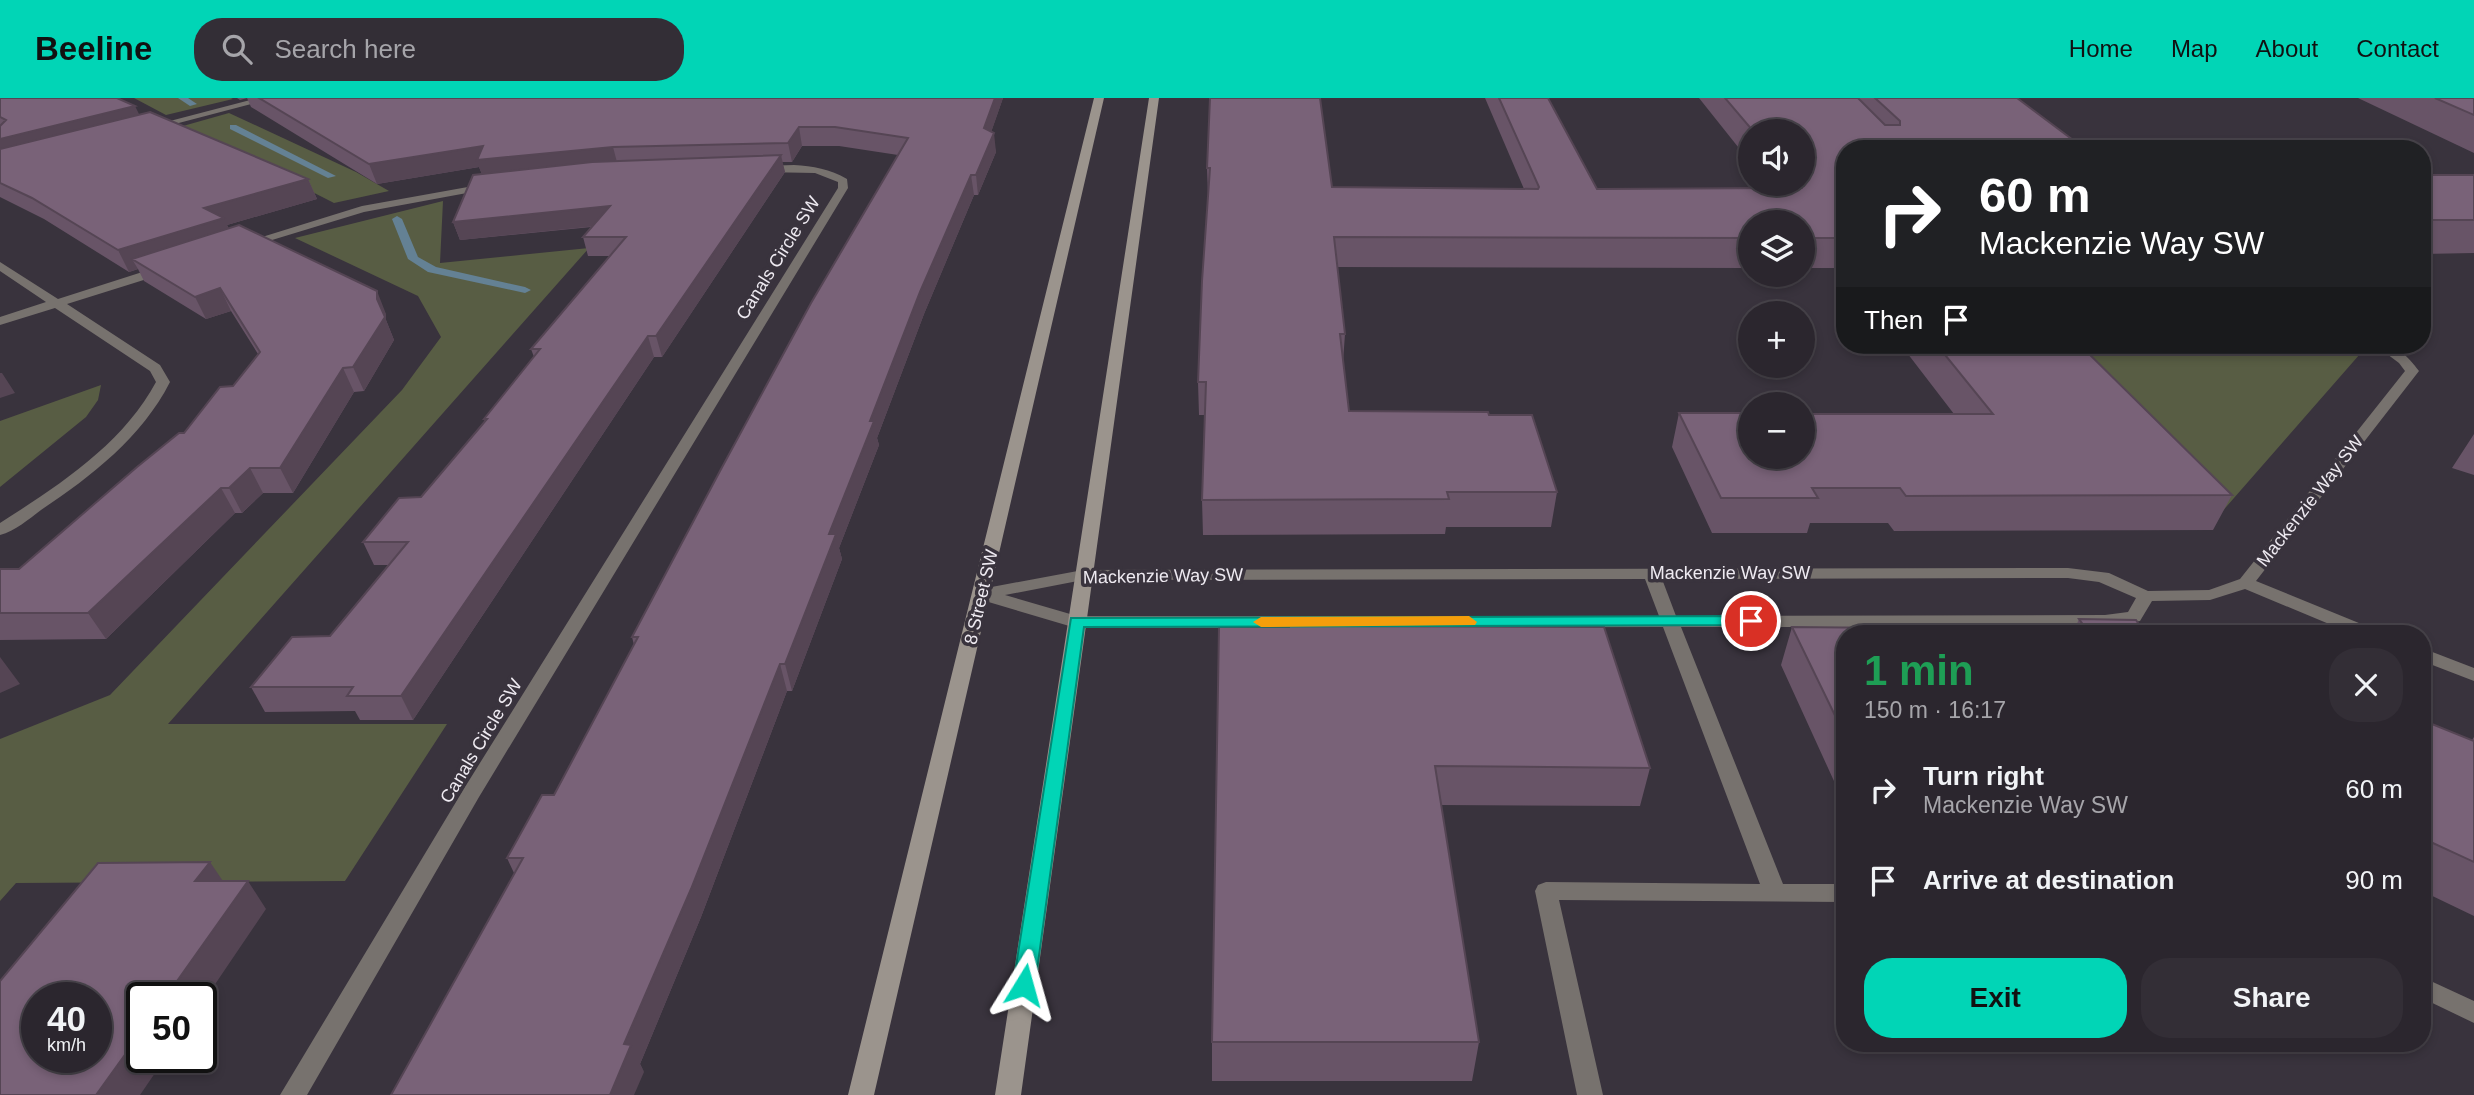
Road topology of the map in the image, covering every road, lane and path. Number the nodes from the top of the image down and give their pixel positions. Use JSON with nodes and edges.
{"nodes":[{"id":1,"x":269,"y":98,"type":"edge"},
{"id":2,"x":1099,"y":98,"type":"edge"},
{"id":3,"x":1154,"y":98,"type":"edge"},
{"id":4,"x":139,"y":131,"type":"edge"},
{"id":5,"x":746,"y":169,"type":"edge"},
{"id":6,"x":504,"y":184,"type":"edge"},
{"id":7,"x":225,"y":250,"type":"edge"},
{"id":8,"x":0,"y":266,"type":"edge"},
{"id":9,"x":176,"y":266,"type":"edge"},
{"id":10,"x":59,"y":302,"type":"junction"},
{"id":11,"x":0,"y":321,"type":"edge"},
{"id":12,"x":2395,"y":354,"type":"edge"},
{"id":13,"x":0,"y":530,"type":"edge"},
{"id":14,"x":1651,"y":573,"type":"junction"},
{"id":15,"x":1083,"y":575,"type":"junction"},
{"id":16,"x":2246,"y":583,"type":"junction"},
{"id":17,"x":981,"y":594,"type":"junction"},
{"id":18,"x":2146,"y":596,"type":"junction"},
{"id":19,"x":1669,"y":621,"type":"junction"},
{"id":20,"x":1076,"y":622,"type":"junction"},
{"id":21,"x":2348,"y":625,"type":"edge"},
{"id":22,"x":2431,"y":658,"type":"edge"},
{"id":23,"x":2474,"y":675,"type":"edge"},
{"id":24,"x":1775,"y":893,"type":"junction"},
{"id":25,"x":1836,"y":893,"type":"edge"},
{"id":26,"x":2431,"y":992,"type":"edge"},
{"id":27,"x":2474,"y":1013,"type":"edge"},
{"id":28,"x":293,"y":1095,"type":"edge"},
{"id":29,"x":861,"y":1095,"type":"edge"},
{"id":30,"x":1008,"y":1095,"type":"edge"},
{"id":31,"x":1590,"y":1095,"type":"edge"}],
"edges":[{"from":1,"to":4,"type":"street"},
{"from":2,"to":17,"type":"main road","name":"8 Street SW"},
{"from":3,"to":15,"type":"main road"},
{"from":5,"to":28,"type":"street","name":"Canals Circle SW"},
{"from":6,"to":7,"type":"street"},
{"from":8,"to":10,"type":"street"},
{"from":9,"to":10,"type":"street"},
{"from":10,"to":11,"type":"street"},
{"from":10,"to":13,"type":"street"},
{"from":12,"to":16,"type":"street","name":"Mackenzie Way SW"},
{"from":14,"to":15,"type":"street","name":"Mackenzie Way SW"},
{"from":14,"to":18,"type":"street","name":"Mackenzie Way SW"},
{"from":14,"to":19,"type":"street"},
{"from":15,"to":17,"type":"street","name":"Mackenzie Way SW"},
{"from":15,"to":20,"type":"main road"},
{"from":16,"to":18,"type":"street","name":"Mackenzie Way SW"},
{"from":16,"to":21,"type":"street"},
{"from":17,"to":20,"type":"street"},
{"from":17,"to":29,"type":"main road","name":"8 Street SW"},
{"from":18,"to":19,"type":"street"},
{"from":19,"to":20,"type":"street"},
{"from":19,"to":24,"type":"street"},
{"from":20,"to":30,"type":"main road"},
{"from":22,"to":23,"type":"street"},
{"from":24,"to":25,"type":"street"},
{"from":24,"to":31,"type":"street"},
{"from":26,"to":27,"type":"street"}]}
